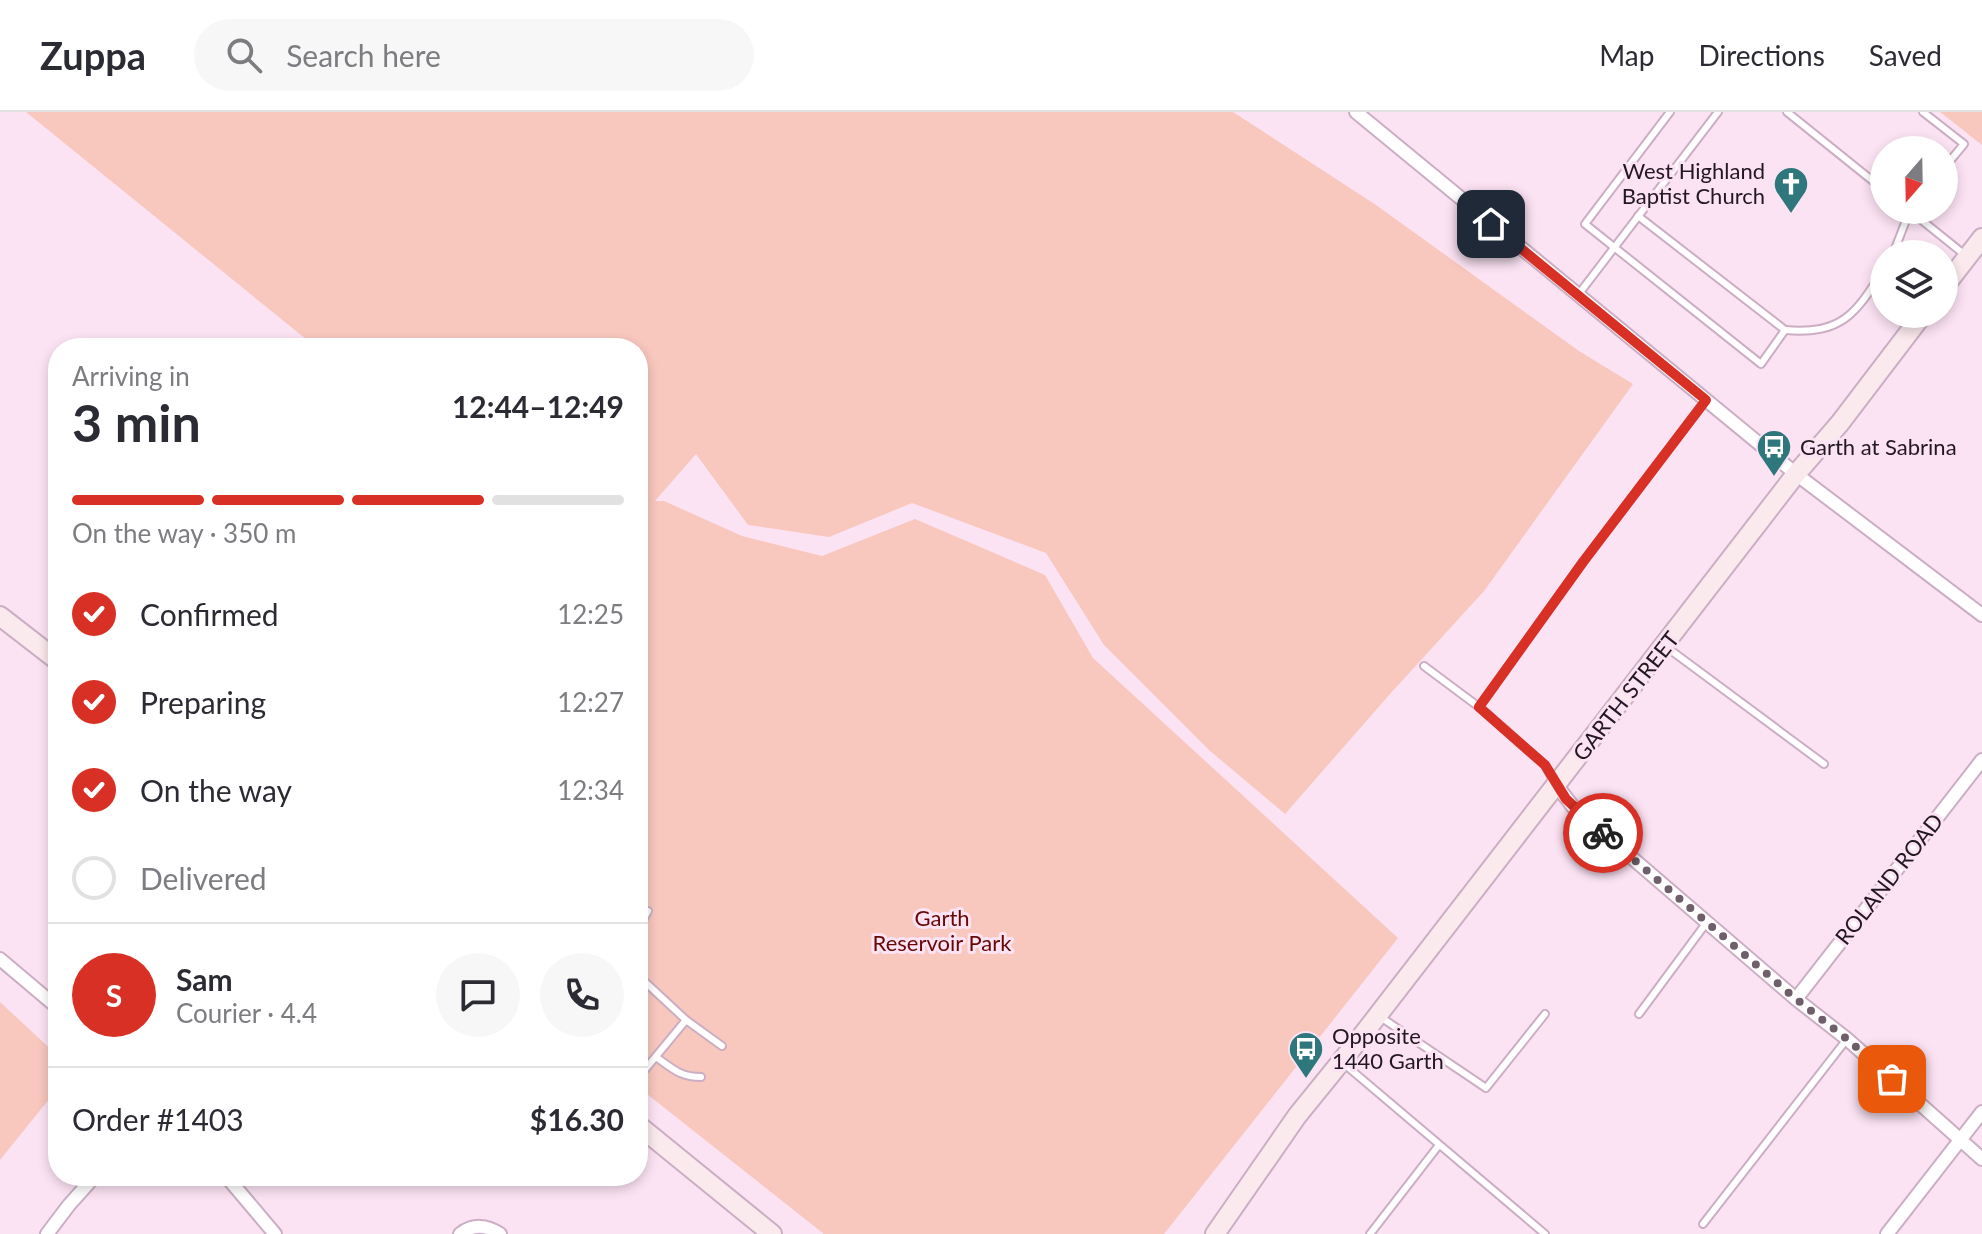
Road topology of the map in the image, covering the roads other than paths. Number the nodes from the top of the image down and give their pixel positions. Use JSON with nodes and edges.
{"nodes":[{"id":1,"x":1356,"y":112,"type":"edge"},
{"id":2,"x":1670,"y":112,"type":"edge"},
{"id":3,"x":1718,"y":112,"type":"edge"},
{"id":4,"x":1787,"y":112,"type":"edge"},
{"id":5,"x":1923,"y":112,"type":"edge"},
{"id":6,"x":1954,"y":136,"type":"edge"},
{"id":7,"x":1870,"y":179,"type":"edge"},
{"id":8,"x":1638,"y":216,"type":"junction"},
{"id":9,"x":1926,"y":224,"type":"edge"},
{"id":10,"x":1982,"y":238,"type":"edge"},
{"id":11,"x":1615,"y":247,"type":"junction"},
{"id":12,"x":1967,"y":257,"type":"junction"},
{"id":13,"x":1958,"y":269,"type":"edge"},
{"id":14,"x":1870,"y":291,"type":"edge"},
{"id":15,"x":1578,"y":295,"type":"junction"},
{"id":16,"x":1912,"y":328,"type":"edge"},
{"id":17,"x":1785,"y":330,"type":"junction"},
{"id":18,"x":1706,"y":400,"type":"junction"},
{"id":19,"x":1796,"y":474,"type":"junction"},
{"id":20,"x":1982,"y":615,"type":"edge"},
{"id":21,"x":0,"y":616,"type":"edge"},
{"id":22,"x":1665,"y":646,"type":"junction"},
{"id":23,"x":48,"y":653,"type":"edge"},
{"id":24,"x":1424,"y":666,"type":"dead end"},
{"id":25,"x":1479,"y":707,"type":"junction"},
{"id":26,"x":1982,"y":760,"type":"edge"},
{"id":27,"x":1824,"y":764,"type":"dead end"},
{"id":28,"x":1557,"y":786,"type":"junction"},
{"id":29,"x":1707,"y":922,"type":"junction"},
{"id":30,"x":0,"y":959,"type":"edge"},
{"id":31,"x":648,"y":985,"type":"edge"},
{"id":32,"x":1796,"y":999,"type":"junction"},
{"id":33,"x":48,"y":1000,"type":"edge"},
{"id":34,"x":1545,"y":1014,"type":"dead end"},
{"id":35,"x":1639,"y":1014,"type":"dead end"},
{"id":36,"x":1378,"y":1015,"type":"junction"},
{"id":37,"x":686,"y":1020,"type":"junction"},
{"id":38,"x":1847,"y":1039,"type":"junction"},
{"id":39,"x":722,"y":1046,"type":"dead end"},
{"id":40,"x":656,"y":1057,"type":"junction"},
{"id":41,"x":1341,"y":1061,"type":"junction"},
{"id":42,"x":648,"y":1066,"type":"edge"},
{"id":43,"x":701,"y":1077,"type":"dead end"},
{"id":44,"x":1982,"y":1112,"type":"edge"},
{"id":45,"x":648,"y":1133,"type":"edge"},
{"id":46,"x":1960,"y":1140,"type":"junction"},
{"id":47,"x":1439,"y":1145,"type":"junction"},
{"id":48,"x":1982,"y":1159,"type":"edge"},
{"id":49,"x":86,"y":1186,"type":"edge"},
{"id":50,"x":234,"y":1186,"type":"edge"},
{"id":51,"x":1703,"y":1224,"type":"dead end"},
{"id":52,"x":47,"y":1234,"type":"edge"},
{"id":53,"x":275,"y":1234,"type":"edge"},
{"id":54,"x":460,"y":1234,"type":"edge"},
{"id":55,"x":500,"y":1234,"type":"edge"},
{"id":56,"x":772,"y":1234,"type":"edge"},
{"id":57,"x":1215,"y":1234,"type":"edge"},
{"id":58,"x":1370,"y":1234,"type":"edge"},
{"id":59,"x":1545,"y":1234,"type":"edge"},
{"id":60,"x":1887,"y":1234,"type":"edge"}],
"edges":[{"from":1,"to":15,"type":"street"},
{"from":2,"to":11,"type":"lane"},
{"from":3,"to":8,"type":"lane"},
{"from":4,"to":7,"type":"lane"},
{"from":5,"to":6,"type":"lane"},
{"from":8,"to":11,"type":"lane"},
{"from":8,"to":17,"type":"lane"},
{"from":9,"to":12,"type":"lane"},
{"from":10,"to":12,"type":"main road"},
{"from":11,"to":15,"type":"lane"},
{"from":11,"to":17,"type":"lane"},
{"from":12,"to":13,"type":"main road"},
{"from":14,"to":17,"type":"lane"},
{"from":15,"to":18,"type":"street"},
{"from":16,"to":19,"type":"main road","name":"GARTH STREET"},
{"from":18,"to":19,"type":"street"},
{"from":18,"to":25,"type":"lane"},
{"from":19,"to":20,"type":"street"},
{"from":19,"to":22,"type":"main road","name":"GARTH STREET"},
{"from":21,"to":23,"type":"main road"},
{"from":22,"to":27,"type":"lane"},
{"from":22,"to":28,"type":"main road","name":"GARTH STREET"},
{"from":24,"to":25,"type":"lane"},
{"from":25,"to":28,"type":"lane"},
{"from":26,"to":32,"type":"street","name":"ROLAND ROAD"},
{"from":28,"to":29,"type":"street"},
{"from":28,"to":36,"type":"main road","name":"GARTH STREET"},
{"from":29,"to":32,"type":"street"},
{"from":29,"to":35,"type":"lane"},
{"from":30,"to":33,"type":"street"},
{"from":31,"to":37,"type":"lane"},
{"from":32,"to":38,"type":"street"},
{"from":34,"to":36,"type":"lane"},
{"from":36,"to":41,"type":"main road","name":"GARTH STREET"},
{"from":37,"to":39,"type":"lane"},
{"from":37,"to":40,"type":"lane"},
{"from":38,"to":46,"type":"street"},
{"from":38,"to":51,"type":"lane"},
{"from":40,"to":42,"type":"lane"},
{"from":40,"to":43,"type":"lane"},
{"from":41,"to":47,"type":"lane"},
{"from":41,"to":57,"type":"main road","name":"GARTH STREET"},
{"from":44,"to":46,"type":"street"},
{"from":45,"to":56,"type":"main road"},
{"from":46,"to":48,"type":"street"},
{"from":46,"to":60,"type":"street"},
{"from":47,"to":58,"type":"lane"},
{"from":47,"to":59,"type":"lane"},
{"from":49,"to":52,"type":"street"},
{"from":50,"to":53,"type":"street"},
{"from":54,"to":55,"type":"street"}]}
